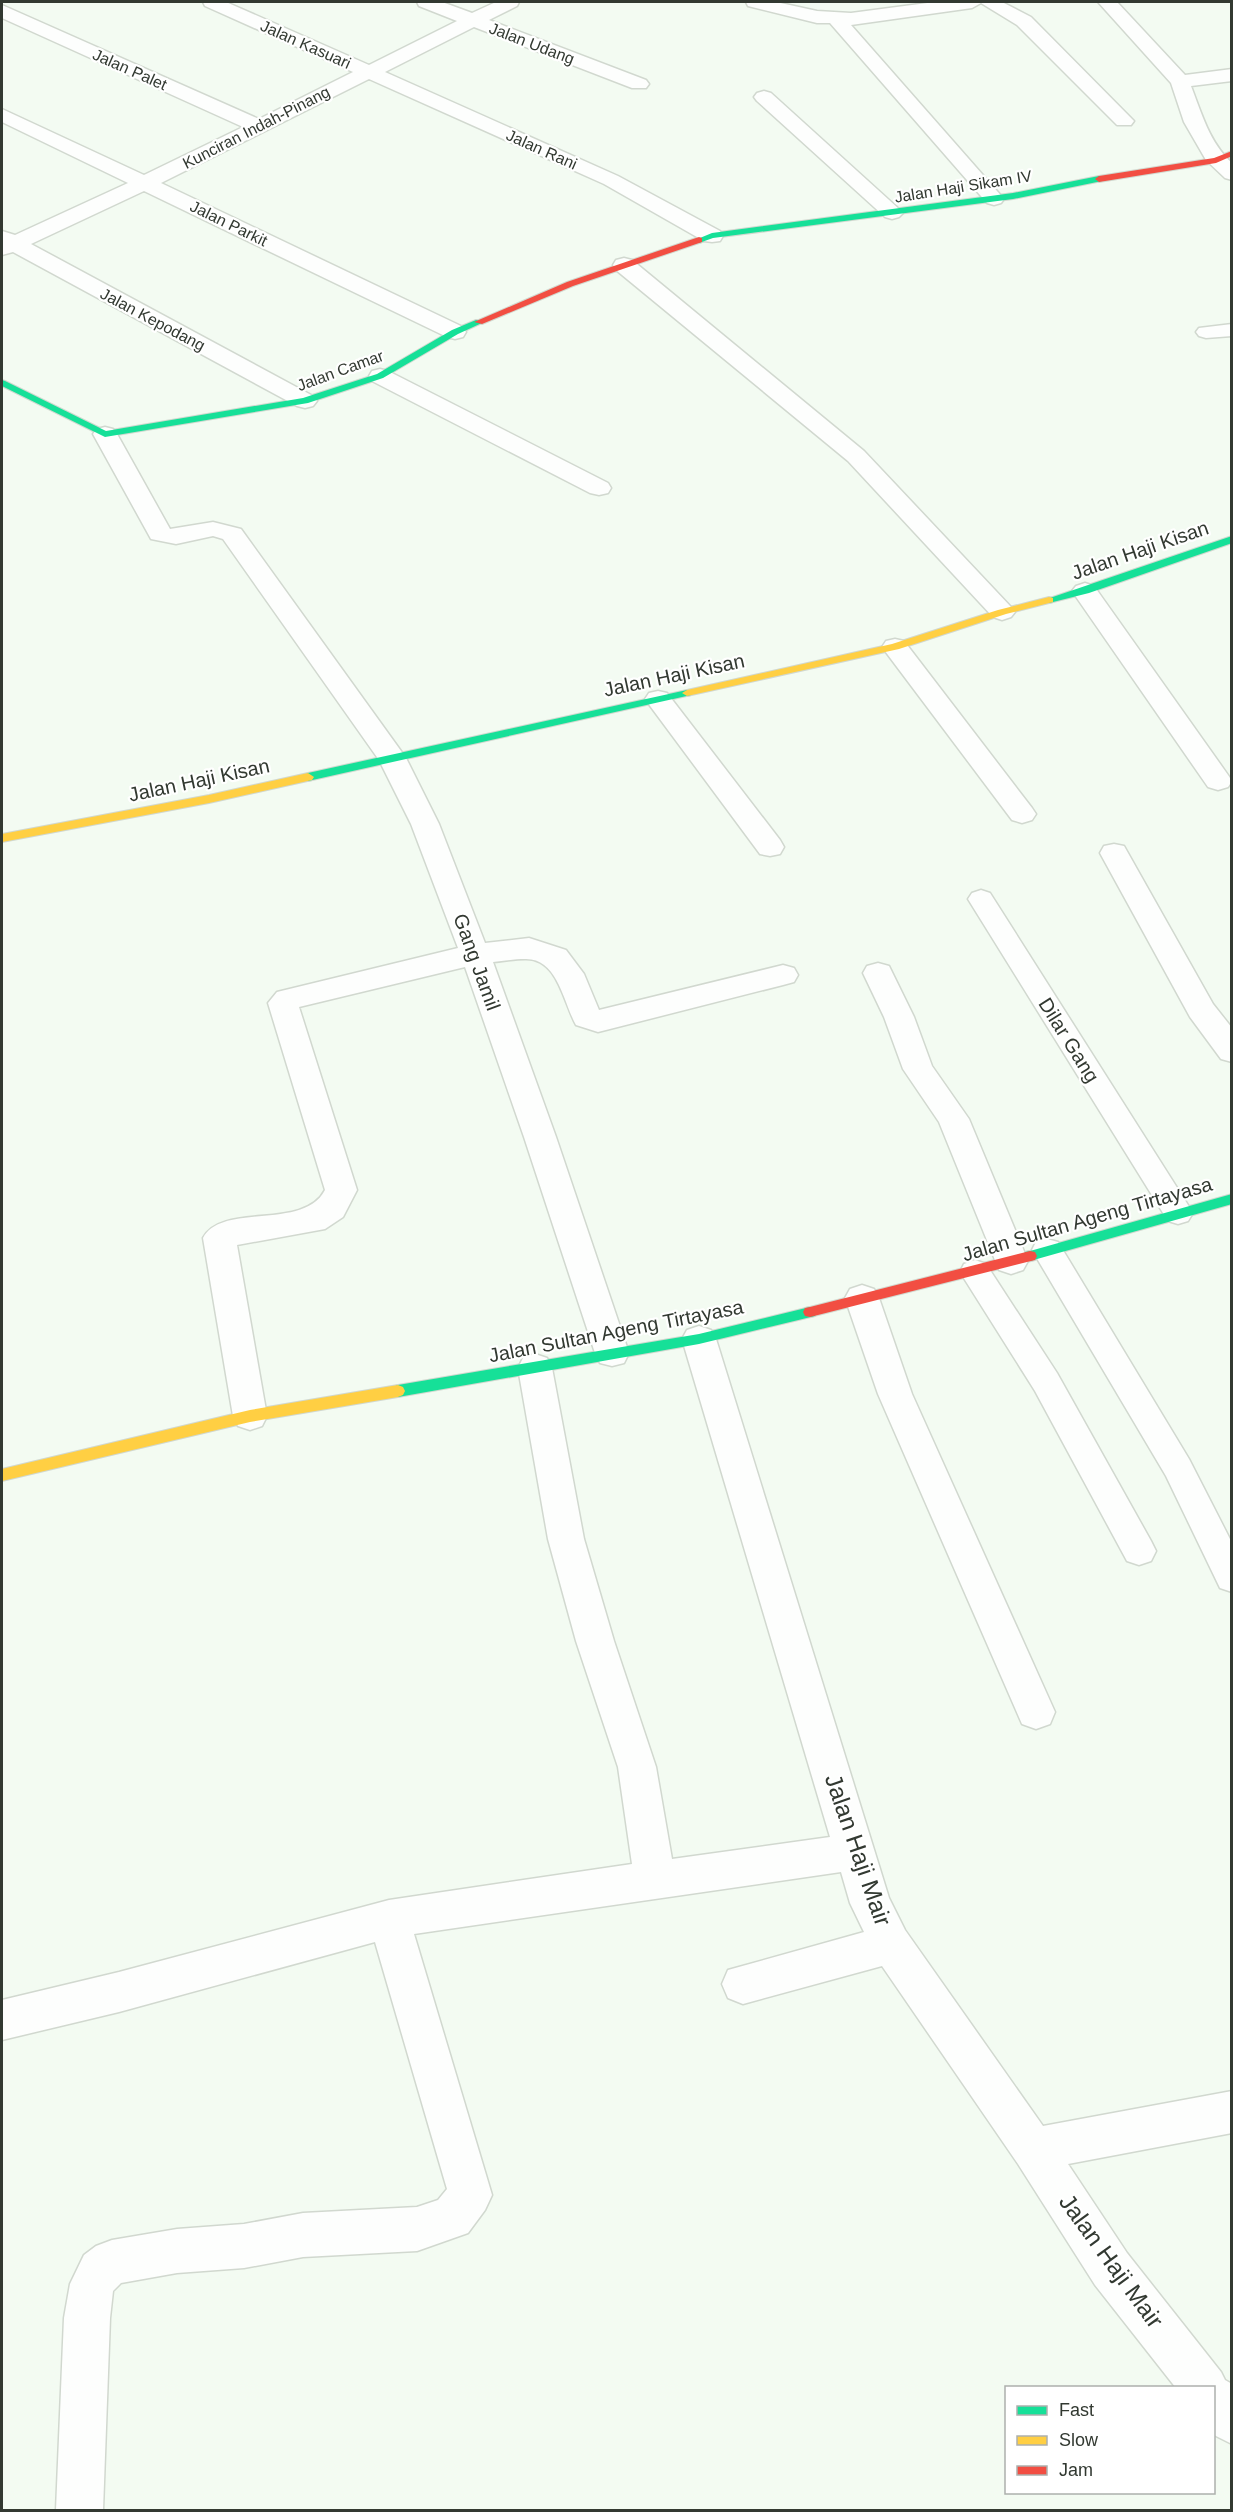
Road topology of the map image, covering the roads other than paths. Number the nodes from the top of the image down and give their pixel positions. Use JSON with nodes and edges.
{"nodes":[{"id":1,"x":212,"y":2,"type":"edge"},
{"id":2,"x":426,"y":2,"type":"edge"},
{"id":3,"x":510,"y":2,"type":"edge"},
{"id":4,"x":755,"y":2,"type":"edge"},
{"id":5,"x":972,"y":2,"type":"edge"},
{"id":6,"x":989,"y":2,"type":"edge"},
{"id":7,"x":1107,"y":2,"type":"edge"},
{"id":8,"x":2,"y":11,"type":"edge"},
{"id":9,"x":836,"y":19,"type":"junction"},
{"id":10,"x":471,"y":20,"type":"junction"},
{"id":11,"x":366,"y":71,"type":"junction"},
{"id":12,"x":1232,"y":75,"type":"edge"},
{"id":13,"x":1180,"y":81,"type":"junction"},
{"id":14,"x":639,"y":84,"type":"dead end"},
{"id":15,"x":764,"y":97,"type":"dead end"},
{"id":16,"x":2,"y":115,"type":"edge"},
{"id":17,"x":1124,"y":121,"type":"dead end"},
{"id":18,"x":258,"y":126,"type":"junction"},
{"id":19,"x":1224,"y":156,"type":"edge"},
{"id":20,"x":1232,"y":174,"type":"edge"},
{"id":21,"x":145,"y":183,"type":"junction"},
{"id":22,"x":994,"y":199,"type":"junction"},
{"id":23,"x":892,"y":213,"type":"junction"},
{"id":24,"x":712,"y":236,"type":"junction"},
{"id":25,"x":5,"y":243,"type":"edge"},
{"id":26,"x":624,"y":265,"type":"junction"},
{"id":27,"x":1232,"y":330,"type":"edge"},
{"id":28,"x":455,"y":332,"type":"junction"},
{"id":29,"x":1206,"y":332,"type":"dead end"},
{"id":30,"x":380,"y":376,"type":"junction"},
{"id":31,"x":2,"y":383,"type":"edge"},
{"id":32,"x":305,"y":401,"type":"junction"},
{"id":33,"x":105,"y":434,"type":"junction"},
{"id":34,"x":599,"y":488,"type":"dead end"},
{"id":35,"x":1232,"y":539,"type":"edge"},
{"id":36,"x":1085,"y":591,"type":"junction"},
{"id":37,"x":1002,"y":612,"type":"junction"},
{"id":38,"x":895,"y":647,"type":"junction"},
{"id":39,"x":658,"y":699,"type":"junction"},
{"id":40,"x":392,"y":758,"type":"junction"},
{"id":41,"x":1218,"y":781,"type":"dead end"},
{"id":42,"x":1022,"y":814,"type":"dead end"},
{"id":43,"x":2,"y":838,"type":"edge"},
{"id":44,"x":770,"y":847,"type":"dead end"},
{"id":45,"x":1114,"y":853,"type":"dead end"},
{"id":46,"x":981,"y":899,"type":"dead end"},
{"id":47,"x":474,"y":954,"type":"junction"},
{"id":48,"x":878,"y":973,"type":"dead end"},
{"id":49,"x":783,"y":975,"type":"dead end"},
{"id":50,"x":1232,"y":1051,"type":"edge"},
{"id":51,"x":1232,"y":1199,"type":"edge"},
{"id":52,"x":1178,"y":1213,"type":"junction"},
{"id":53,"x":1047,"y":1250,"type":"junction"},
{"id":54,"x":1011,"y":1261,"type":"junction"},
{"id":55,"x":975,"y":1272,"type":"junction"},
{"id":56,"x":862,"y":1298,"type":"junction"},
{"id":57,"x":699,"y":1339,"type":"junction"},
{"id":58,"x":612,"y":1353,"type":"junction"},
{"id":59,"x":535,"y":1368,"type":"junction"},
{"id":60,"x":250,"y":1416,"type":"junction"},
{"id":61,"x":2,"y":1475,"type":"edge"},
{"id":62,"x":1138,"y":1551,"type":"dead end"},
{"id":63,"x":1232,"y":1578,"type":"edge"},
{"id":64,"x":1036,"y":1712,"type":"dead end"},
{"id":65,"x":856,"y":1852,"type":"junction"},
{"id":66,"x":655,"y":1880,"type":"junction"},
{"id":67,"x":389,"y":1919,"type":"junction"},
{"id":68,"x":891,"y":1944,"type":"junction"},
{"id":69,"x":743,"y":1984,"type":"dead end"},
{"id":70,"x":2,"y":2020,"type":"edge"},
{"id":71,"x":1232,"y":2112,"type":"edge"},
{"id":72,"x":1033,"y":2150,"type":"junction"},
{"id":73,"x":1203,"y":2386,"type":"edge"},
{"id":74,"x":1215,"y":2399,"type":"edge"},
{"id":75,"x":1232,"y":2421,"type":"edge"},
{"id":76,"x":79,"y":2511,"type":"edge"}],
"edges":[{"from":1,"to":11,"type":"street","name":"Jalan Kasuari"},
{"from":2,"to":10,"type":"street","name":"Jalan Udang"},
{"from":3,"to":10,"type":"street","name":"Kunciran Indah-Pinang"},
{"from":4,"to":9,"type":"street"},
{"from":5,"to":9,"type":"street"},
{"from":6,"to":17,"type":"street"},
{"from":7,"to":13,"type":"street"},
{"from":8,"to":18,"type":"street","name":"Jalan Palet"},
{"from":9,"to":22,"type":"street"},
{"from":10,"to":11,"type":"street","name":"Kunciran Indah-Pinang"},
{"from":10,"to":14,"type":"street","name":"Jalan Udang"},
{"from":11,"to":18,"type":"street","name":"Kunciran Indah-Pinang"},
{"from":11,"to":24,"type":"street","name":"Jalan Rani"},
{"from":12,"to":13,"type":"street"},
{"from":13,"to":19,"type":"street"},
{"from":15,"to":23,"type":"street"},
{"from":16,"to":21,"type":"street","name":"Jalan Parkit"},
{"from":18,"to":21,"type":"street","name":"Kunciran Indah-Pinang"},
{"from":19,"to":20,"type":"street"},
{"from":19,"to":22,"type":"street","name":"Jalan Haji Sikam IV"},
{"from":21,"to":25,"type":"street","name":"Kunciran Indah-Pinang"},
{"from":21,"to":28,"type":"street","name":"Jalan Parkit"},
{"from":22,"to":23,"type":"street","name":"Jalan Haji Sikam IV"},
{"from":23,"to":24,"type":"street","name":"Jalan Haji Sikam IV"},
{"from":24,"to":26,"type":"street","name":"Jalan Camar"},
{"from":25,"to":32,"type":"street","name":"Jalan Kepodang"},
{"from":26,"to":28,"type":"street","name":"Jalan Camar"},
{"from":26,"to":37,"type":"street"},
{"from":27,"to":29,"type":"lane"},
{"from":28,"to":30,"type":"street","name":"Jalan Camar"},
{"from":30,"to":32,"type":"street","name":"Jalan Camar"},
{"from":30,"to":34,"type":"street"},
{"from":31,"to":33,"type":"street"},
{"from":32,"to":33,"type":"street","name":"Jalan Camar"},
{"from":33,"to":40,"type":"street","name":"Gang Jamil"},
{"from":35,"to":36,"type":"street","name":"Jalan Haji Kisan"},
{"from":36,"to":37,"type":"street","name":"Jalan Haji Kisan"},
{"from":36,"to":41,"type":"street"},
{"from":37,"to":38,"type":"street","name":"Jalan Haji Kisan"},
{"from":38,"to":39,"type":"street","name":"Jalan Haji Kisan"},
{"from":38,"to":42,"type":"street"},
{"from":39,"to":40,"type":"street","name":"Jalan Haji Kisan"},
{"from":39,"to":44,"type":"street"},
{"from":40,"to":43,"type":"street","name":"Jalan Haji Kisan"},
{"from":40,"to":47,"type":"street","name":"Gang Jamil"},
{"from":45,"to":50,"type":"street"},
{"from":46,"to":52,"type":"lane","name":"Dilar Gang"},
{"from":47,"to":49,"type":"street"},
{"from":47,"to":58,"type":"street","name":"Gang Jamil"},
{"from":47,"to":60,"type":"street"},
{"from":48,"to":54,"type":"street"},
{"from":51,"to":52,"type":"street","name":"Jalan Sultan Ageng Tirtayasa"},
{"from":52,"to":53,"type":"street","name":"Jalan Sultan Ageng Tirtayasa"},
{"from":53,"to":54,"type":"street","name":"Jalan Sultan Ageng Tirtayasa"},
{"from":53,"to":63,"type":"lane"},
{"from":54,"to":55,"type":"street","name":"Jalan Sultan Ageng Tirtayasa"},
{"from":55,"to":56,"type":"street","name":"Jalan Sultan Ageng Tirtayasa"},
{"from":55,"to":62,"type":"lane"},
{"from":56,"to":57,"type":"street","name":"Jalan Sultan Ageng Tirtayasa"},
{"from":56,"to":64,"type":"street"},
{"from":57,"to":58,"type":"street","name":"Jalan Sultan Ageng Tirtayasa"},
{"from":57,"to":65,"type":"street","name":"Jalan Haji Mair"},
{"from":58,"to":59,"type":"street","name":"Jalan Sultan Ageng Tirtayasa"},
{"from":59,"to":60,"type":"street","name":"Jalan Sultan Ageng Tirtayasa"},
{"from":59,"to":66,"type":"street"},
{"from":60,"to":61,"type":"street","name":"Jalan Sultan Ageng Tirtayasa"},
{"from":65,"to":66,"type":"street"},
{"from":65,"to":68,"type":"street","name":"Jalan Haji Mair"},
{"from":66,"to":67,"type":"street"},
{"from":67,"to":70,"type":"street"},
{"from":67,"to":76,"type":"street"},
{"from":68,"to":69,"type":"street"},
{"from":68,"to":72,"type":"street","name":"Jalan Haji Mair"},
{"from":71,"to":72,"type":"street"},
{"from":72,"to":73,"type":"street","name":"Jalan Haji Mair"},
{"from":74,"to":75,"type":"street"}]}
